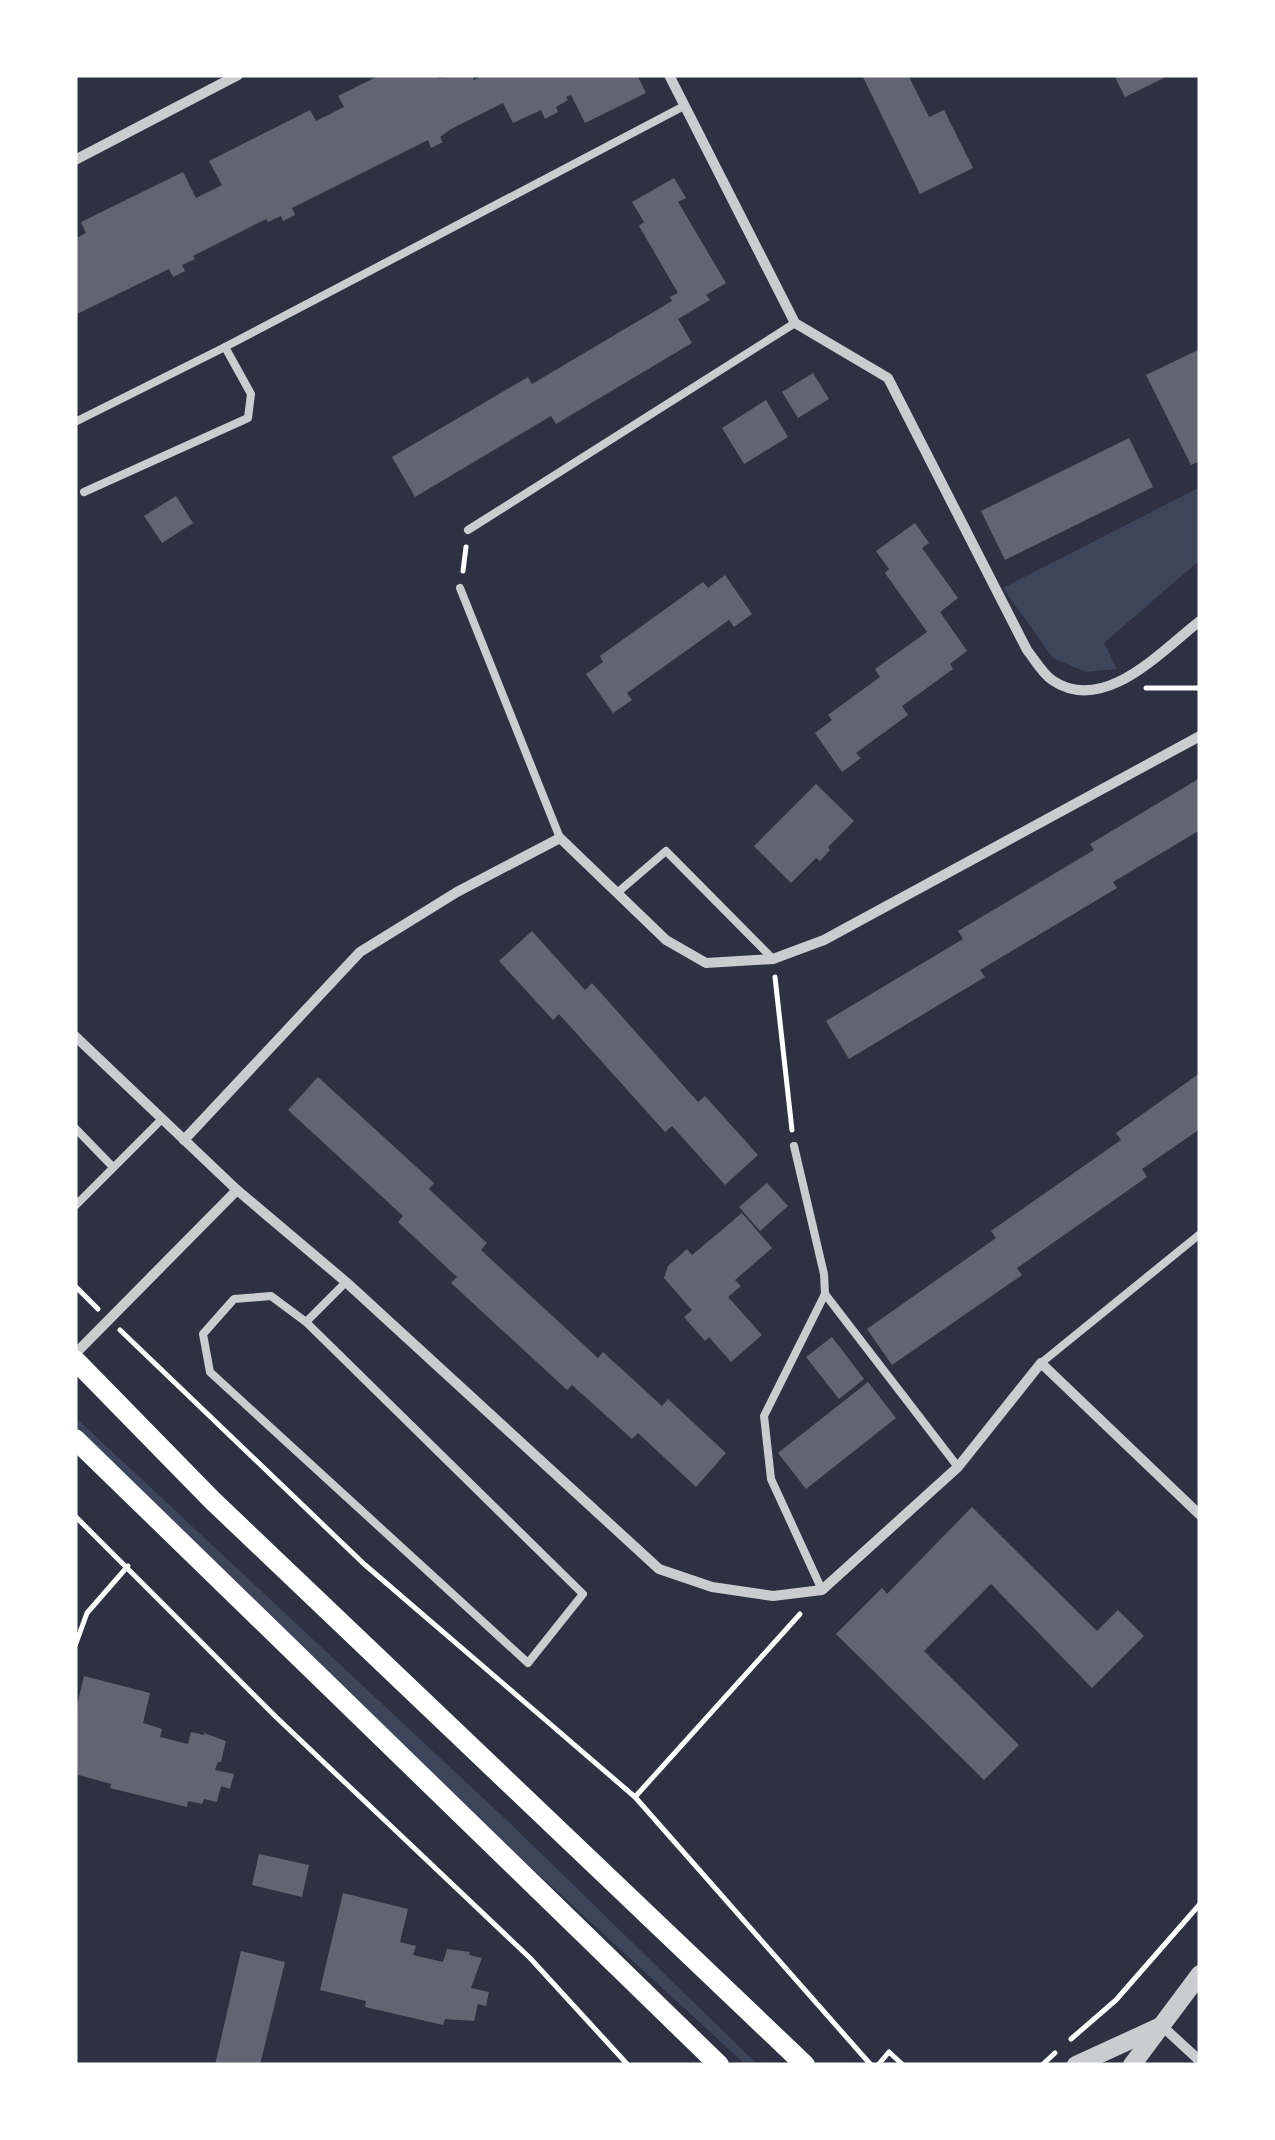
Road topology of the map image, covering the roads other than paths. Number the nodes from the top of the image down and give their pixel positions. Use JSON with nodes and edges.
{"nodes":[{"id":1,"x":238,"y":75,"type":"edge"},
{"id":2,"x":669,"y":75,"type":"edge"},
{"id":3,"x":684,"y":106,"type":"junction"},
{"id":4,"x":75,"y":160,"type":"edge"},
{"id":5,"x":795,"y":323,"type":"junction"},
{"id":6,"x":225,"y":348,"type":"junction"},
{"id":7,"x":75,"y":422,"type":"edge"},
{"id":8,"x":84,"y":492,"type":"dead end"},
{"id":9,"x":468,"y":530,"type":"road end"},
{"id":10,"x":460,"y":588,"type":"road end"},
{"id":11,"x":1200,"y":620,"type":"edge"},
{"id":12,"x":1200,"y":736,"type":"edge"},
{"id":13,"x":560,"y":838,"type":"junction"},
{"id":14,"x":617,"y":894,"type":"junction"},
{"id":15,"x":772,"y":959,"type":"junction"},
{"id":16,"x":75,"y":1036,"type":"edge"},
{"id":17,"x":162,"y":1119,"type":"junction"},
{"id":18,"x":75,"y":1128,"type":"edge"},
{"id":19,"x":184,"y":1140,"type":"junction"},
{"id":20,"x":794,"y":1146,"type":"road end"},
{"id":21,"x":112,"y":1166,"type":"junction"},
{"id":22,"x":237,"y":1190,"type":"junction"},
{"id":23,"x":75,"y":1206,"type":"edge"},
{"id":24,"x":1200,"y":1234,"type":"edge"},
{"id":25,"x":346,"y":1282,"type":"junction"},
{"id":26,"x":824,"y":1294,"type":"junction"},
{"id":27,"x":306,"y":1322,"type":"junction"},
{"id":28,"x":75,"y":1357,"type":"edge"},
{"id":29,"x":1040,"y":1363,"type":"junction"},
{"id":30,"x":75,"y":1440,"type":"edge"},
{"id":31,"x":958,"y":1466,"type":"junction"},
{"id":32,"x":1200,"y":1514,"type":"edge"},
{"id":33,"x":822,"y":1590,"type":"junction"},
{"id":34,"x":1200,"y":1974,"type":"edge"},
{"id":35,"x":1162,"y":2026,"type":"junction"},
{"id":36,"x":1200,"y":2061,"type":"edge"},
{"id":37,"x":719,"y":2065,"type":"edge"},
{"id":38,"x":805,"y":2065,"type":"edge"},
{"id":39,"x":1076,"y":2065,"type":"edge"},
{"id":40,"x":1132,"y":2065,"type":"edge"}],
"edges":[{"from":1,"to":4,"type":"street"},
{"from":2,"to":3,"type":"street"},
{"from":3,"to":5,"type":"street"},
{"from":3,"to":6,"type":"lane"},
{"from":5,"to":9,"type":"lane"},
{"from":5,"to":11,"type":"street"},
{"from":6,"to":7,"type":"lane"},
{"from":6,"to":8,"type":"lane"},
{"from":10,"to":13,"type":"lane"},
{"from":12,"to":15,"type":"street"},
{"from":13,"to":14,"type":"street"},
{"from":13,"to":19,"type":"street"},
{"from":14,"to":15,"type":"street"},
{"from":14,"to":15,"type":"lane"},
{"from":16,"to":17,"type":"street"},
{"from":17,"to":19,"type":"street"},
{"from":17,"to":21,"type":"lane"},
{"from":18,"to":21,"type":"lane"},
{"from":19,"to":22,"type":"street"},
{"from":20,"to":26,"type":"lane"},
{"from":21,"to":23,"type":"lane"},
{"from":22,"to":25,"type":"street"},
{"from":22,"to":28,"type":"street"},
{"from":24,"to":29,"type":"lane"},
{"from":25,"to":27,"type":"lane"},
{"from":25,"to":33,"type":"street"},
{"from":26,"to":31,"type":"lane"},
{"from":26,"to":33,"type":"lane"},
{"from":27,"to":27,"type":"lane"},
{"from":28,"to":38,"type":"main road"},
{"from":29,"to":31,"type":"street"},
{"from":29,"to":32,"type":"street"},
{"from":30,"to":37,"type":"main road"},
{"from":31,"to":33,"type":"street"},
{"from":34,"to":35,"type":"street"},
{"from":35,"to":36,"type":"street"},
{"from":35,"to":39,"type":"street"},
{"from":35,"to":40,"type":"street"}]}
